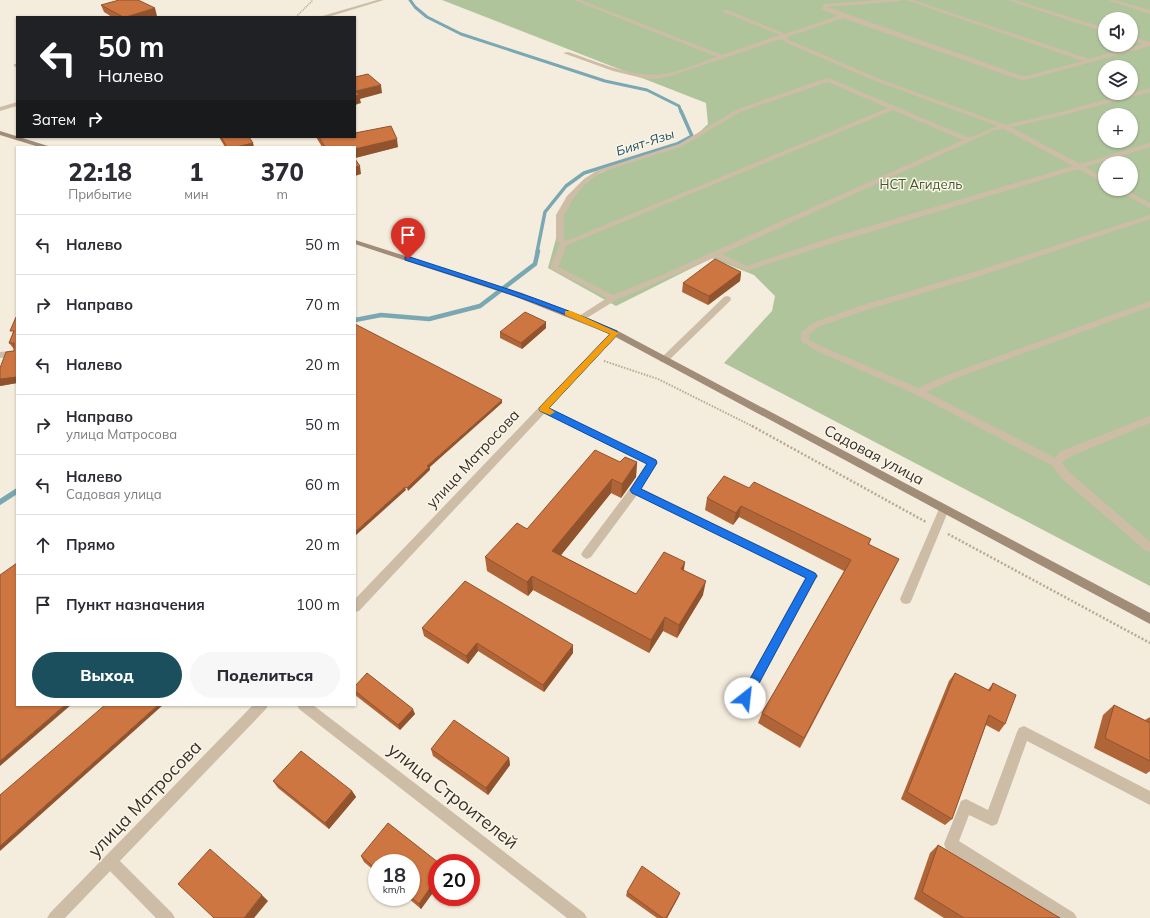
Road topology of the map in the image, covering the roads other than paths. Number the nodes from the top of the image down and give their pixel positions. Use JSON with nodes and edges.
{"nodes":[{"id":1,"x":382,"y":0,"type":"edge"},
{"id":2,"x":576,"y":0,"type":"edge"},
{"id":3,"x":902,"y":0,"type":"edge"},
{"id":4,"x":908,"y":0,"type":"edge"},
{"id":5,"x":1009,"y":0,"type":"edge"},
{"id":6,"x":1110,"y":0,"type":"edge"},
{"id":7,"x":725,"y":11,"type":"dead end"},
{"id":8,"x":1150,"y":12,"type":"edge"},
{"id":9,"x":326,"y":16,"type":"edge"},
{"id":10,"x":843,"y":16,"type":"junction"},
{"id":11,"x":1098,"y":28,"type":"edge"},
{"id":12,"x":784,"y":36,"type":"junction"},
{"id":13,"x":1138,"y":41,"type":"edge"},
{"id":14,"x":1149,"y":45,"type":"edge"},
{"id":15,"x":566,"y":53,"type":"dead end"},
{"id":16,"x":722,"y":57,"type":"junction"},
{"id":17,"x":1089,"y":61,"type":"junction"},
{"id":18,"x":1150,"y":90,"type":"edge"},
{"id":19,"x":16,"y":104,"type":"edge"},
{"id":20,"x":893,"y":108,"type":"junction"},
{"id":21,"x":0,"y":109,"type":"edge"},
{"id":22,"x":1006,"y":127,"type":"junction"},
{"id":23,"x":0,"y":133,"type":"edge"},
{"id":24,"x":16,"y":138,"type":"edge"},
{"id":25,"x":16,"y":138,"type":"edge"},
{"id":26,"x":969,"y":140,"type":"junction"},
{"id":27,"x":1150,"y":145,"type":"edge"},
{"id":28,"x":43,"y":146,"type":"edge"},
{"id":29,"x":1080,"y":167,"type":"junction"},
{"id":30,"x":1098,"y":177,"type":"edge"},
{"id":31,"x":1132,"y":196,"type":"edge"},
{"id":32,"x":1150,"y":206,"type":"edge"},
{"id":33,"x":1150,"y":217,"type":"edge"},
{"id":34,"x":356,"y":242,"type":"edge"},
{"id":35,"x":564,"y":244,"type":"junction"},
{"id":36,"x":716,"y":254,"type":"junction"},
{"id":37,"x":613,"y":298,"type":"junction"},
{"id":38,"x":727,"y":299,"type":"dead end"},
{"id":39,"x":1150,"y":304,"type":"edge"},
{"id":40,"x":582,"y":318,"type":"junction"},
{"id":41,"x":615,"y":333,"type":"junction"},
{"id":42,"x":16,"y":353,"type":"edge"},
{"id":43,"x":0,"y":355,"type":"edge"},
{"id":44,"x":664,"y":360,"type":"junction"},
{"id":45,"x":918,"y":392,"type":"junction"},
{"id":46,"x":543,"y":409,"type":"junction"},
{"id":47,"x":1150,"y":419,"type":"edge"},
{"id":48,"x":1057,"y":463,"type":"junction"},
{"id":49,"x":635,"y":490,"type":"junction"},
{"id":50,"x":944,"y":509,"type":"junction"},
{"id":51,"x":1150,"y":548,"type":"edge"},
{"id":52,"x":587,"y":554,"type":"dead end"},
{"id":53,"x":906,"y":599,"type":"dead end"},
{"id":54,"x":356,"y":606,"type":"edge"},
{"id":55,"x":1150,"y":619,"type":"edge"},
{"id":56,"x":745,"y":698,"type":"dead end"},
{"id":57,"x":261,"y":706,"type":"edge"},
{"id":58,"x":304,"y":706,"type":"edge"},
{"id":59,"x":1150,"y":798,"type":"edge"},
{"id":60,"x":111,"y":862,"type":"junction"},
{"id":61,"x":55,"y":918,"type":"edge"},
{"id":62,"x":167,"y":918,"type":"edge"},
{"id":63,"x":579,"y":918,"type":"edge"},
{"id":64,"x":1069,"y":918,"type":"edge"}],
"edges":[{"from":1,"to":9,"type":"street"},
{"from":2,"to":16,"type":"street"},
{"from":3,"to":10,"type":"street"},
{"from":4,"to":17,"type":"street"},
{"from":5,"to":11,"type":"street"},
{"from":6,"to":8,"type":"street"},
{"from":7,"to":12,"type":"street"},
{"from":10,"to":12,"type":"street"},
{"from":10,"to":17,"type":"street"},
{"from":12,"to":16,"type":"street"},
{"from":12,"to":22,"type":"street"},
{"from":13,"to":14,"type":"street"},
{"from":14,"to":17,"type":"street"},
{"from":15,"to":16,"type":"street"},
{"from":18,"to":22,"type":"street"},
{"from":19,"to":21,"type":"street"},
{"from":20,"to":26,"type":"street"},
{"from":20,"to":35,"type":"street"},
{"from":20,"to":35,"type":"street"},
{"from":22,"to":26,"type":"street"},
{"from":22,"to":29,"type":"street"},
{"from":23,"to":24,"type":"main road"},
{"from":25,"to":28,"type":"main road"},
{"from":26,"to":36,"type":"street"},
{"from":27,"to":29,"type":"street"},
{"from":29,"to":30,"type":"street"},
{"from":29,"to":36,"type":"street"},
{"from":31,"to":32,"type":"street"},
{"from":33,"to":45,"type":"street"},
{"from":34,"to":40,"type":"main road","name":"Садовая улица"},
{"from":35,"to":37,"type":"street"},
{"from":36,"to":37,"type":"street"},
{"from":37,"to":40,"type":"street"},
{"from":38,"to":44,"type":"street"},
{"from":39,"to":45,"type":"street"},
{"from":40,"to":41,"type":"main road","name":"Садовая улица"},
{"from":41,"to":44,"type":"main road","name":"Садовая улица"},
{"from":41,"to":46,"type":"street","name":"улица Матросова"},
{"from":42,"to":43,"type":"street"},
{"from":44,"to":50,"type":"main road","name":"Садовая улица"},
{"from":45,"to":48,"type":"street"},
{"from":46,"to":49,"type":"street"},
{"from":46,"to":54,"type":"street","name":"улица Матросова"},
{"from":47,"to":48,"type":"street"},
{"from":48,"to":51,"type":"street"},
{"from":49,"to":52,"type":"street"},
{"from":49,"to":56,"type":"street"},
{"from":50,"to":53,"type":"street"},
{"from":50,"to":55,"type":"main road","name":"Садовая улица"},
{"from":57,"to":60,"type":"street","name":"улица Матросова"},
{"from":58,"to":63,"type":"street","name":"улица Строителей"},
{"from":59,"to":64,"type":"street"},
{"from":60,"to":61,"type":"street","name":"улица Матросова"},
{"from":60,"to":62,"type":"street"}]}
